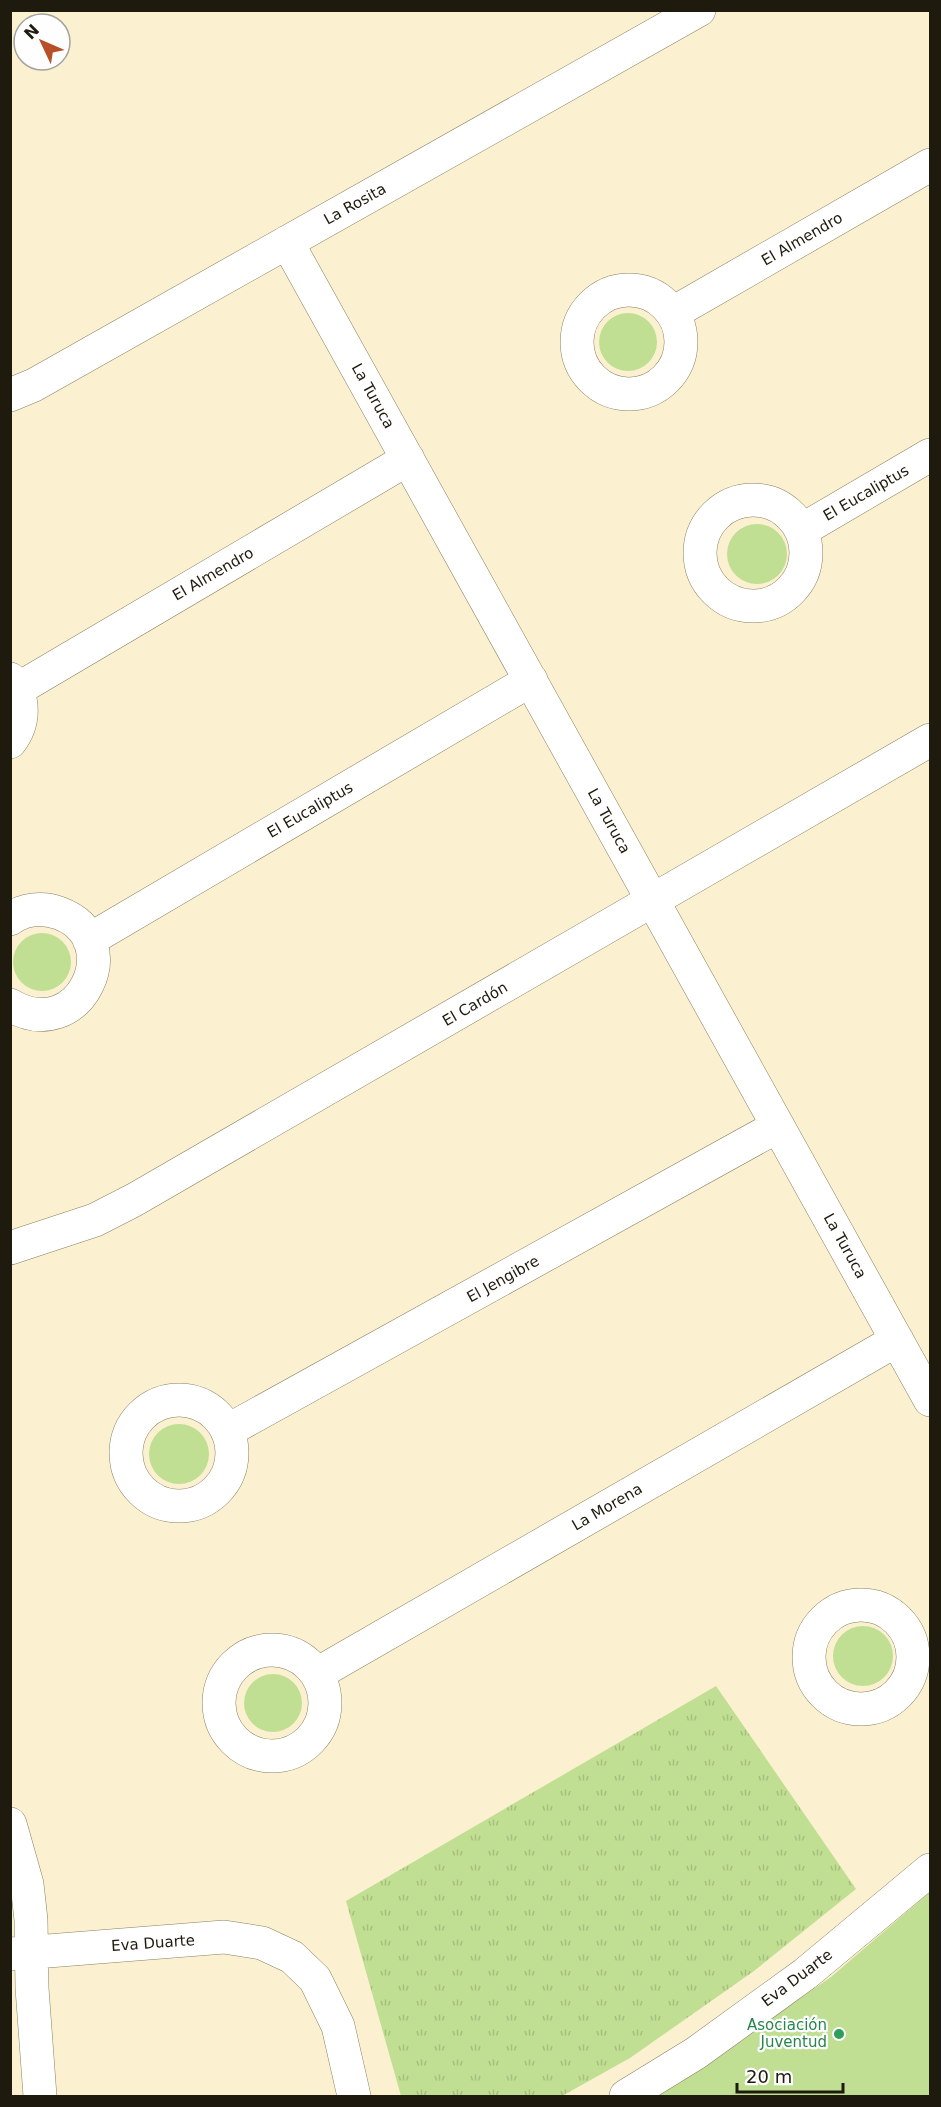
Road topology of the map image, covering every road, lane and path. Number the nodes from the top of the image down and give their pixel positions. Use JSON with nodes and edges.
{"nodes":[{"id":1,"x":699,"y":10,"type":"edge"},
{"id":2,"x":930,"y":165,"type":"edge"},
{"id":3,"x":287,"y":242,"type":"junction"},
{"id":4,"x":673,"y":313,"type":"dead end"},
{"id":5,"x":10,"y":395,"type":"edge"},
{"id":6,"x":930,"y":455,"type":"edge"},
{"id":7,"x":408,"y":459,"type":"junction"},
{"id":8,"x":802,"y":530,"type":"dead end"},
{"id":9,"x":531,"y":680,"type":"junction"},
{"id":10,"x":14,"y":684,"type":"edge"},
{"id":11,"x":930,"y":741,"type":"edge"},
{"id":12,"x":10,"y":742,"type":"edge"},
{"id":13,"x":653,"y":900,"type":"junction"},
{"id":14,"x":10,"y":919,"type":"edge"},
{"id":15,"x":89,"y":940,"type":"junction"},
{"id":16,"x":10,"y":1005,"type":"edge"},
{"id":17,"x":778,"y":1126,"type":"junction"},
{"id":18,"x":10,"y":1248,"type":"edge"},
{"id":19,"x":897,"y":1340,"type":"junction"},
{"id":20,"x":930,"y":1401,"type":"edge"},
{"id":21,"x":227,"y":1431,"type":"dead end"},
{"id":22,"x":317,"y":1674,"type":"dead end"},
{"id":23,"x":10,"y":1824,"type":"edge"},
{"id":24,"x":930,"y":1870,"type":"edge"},
{"id":25,"x":21,"y":1953,"type":"edge"},
{"id":26,"x":40,"y":2097,"type":"edge"},
{"id":27,"x":354,"y":2097,"type":"edge"},
{"id":28,"x":626,"y":2097,"type":"edge"}],
"edges":[{"from":1,"to":3,"type":"street","name":"La Rosita"},
{"from":2,"to":4,"type":"street","name":"El Almendro"},
{"from":3,"to":5,"type":"street","name":"La Rosita"},
{"from":3,"to":7,"type":"street","name":"La Turuca"},
{"from":6,"to":8,"type":"street","name":"El Eucaliptus"},
{"from":7,"to":9,"type":"street","name":"La Turuca"},
{"from":7,"to":10,"type":"street","name":"El Almendro"},
{"from":9,"to":13,"type":"street","name":"La Turuca"},
{"from":9,"to":15,"type":"street","name":"El Eucaliptus"},
{"from":10,"to":12,"type":"street","name":"El Almendro"},
{"from":11,"to":13,"type":"street","name":"El Cardón"},
{"from":13,"to":17,"type":"street","name":"La Turuca"},
{"from":13,"to":18,"type":"street","name":"El Cardón"},
{"from":14,"to":15,"type":"street"},
{"from":15,"to":16,"type":"street"},
{"from":17,"to":19,"type":"street","name":"La Turuca"},
{"from":17,"to":21,"type":"street","name":"El Jengibre"},
{"from":19,"to":20,"type":"street","name":"La Turuca"},
{"from":19,"to":22,"type":"street","name":"La Morena"},
{"from":23,"to":25,"type":"street"},
{"from":24,"to":28,"type":"street","name":"Eva Duarte"},
{"from":25,"to":26,"type":"street"},
{"from":25,"to":27,"type":"street","name":"Eva Duarte"}]}
